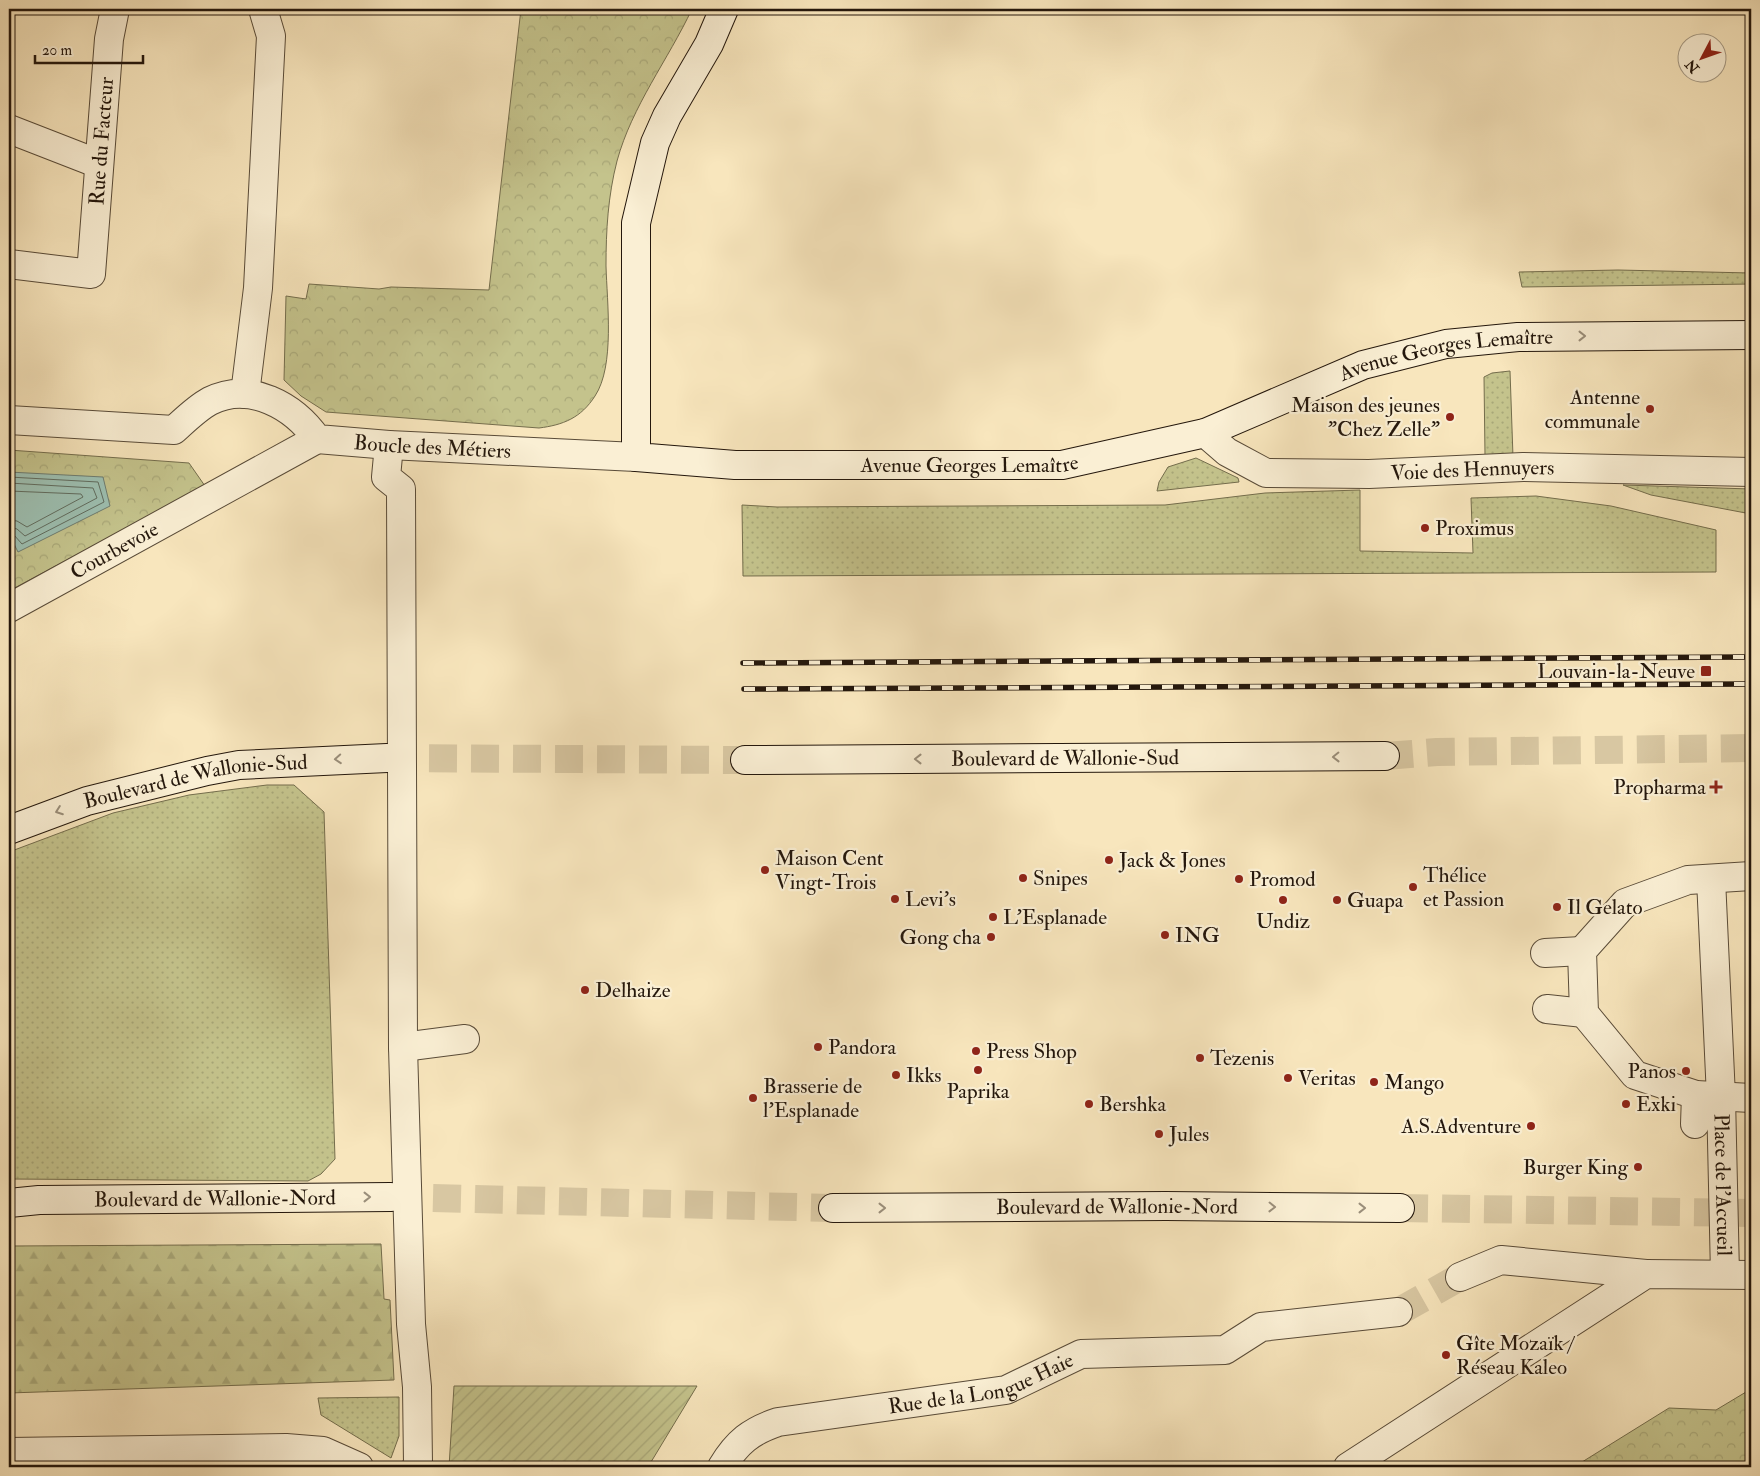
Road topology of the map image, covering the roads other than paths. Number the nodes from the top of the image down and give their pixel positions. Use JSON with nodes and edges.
{"nodes":[{"id":1,"x":115,"y":9,"type":"edge"},
{"id":2,"x":263,"y":9,"type":"edge"},
{"id":3,"x":724,"y":9,"type":"edge"},
{"id":4,"x":9,"y":129,"type":"edge"},
{"id":5,"x":99,"y":164,"type":"junction"},
{"id":6,"x":9,"y":264,"type":"edge"},
{"id":7,"x":1751,"y":335,"type":"edge"},
{"id":8,"x":245,"y":394,"type":"junction"},
{"id":9,"x":9,"y":420,"type":"edge"},
{"id":10,"x":1205,"y":433,"type":"junction"},
{"id":11,"x":317,"y":439,"type":"junction"},
{"id":12,"x":389,"y":445,"type":"junction"},
{"id":13,"x":636,"y":456,"type":"junction"},
{"id":14,"x":1751,"y":472,"type":"edge"},
{"id":15,"x":9,"y":608,"type":"edge"},
{"id":16,"x":1385,"y":756,"type":"tunnel mouth"},
{"id":17,"x":387,"y":758,"type":"tunnel mouth"},
{"id":18,"x":744,"y":760,"type":"tunnel mouth"},
{"id":19,"x":9,"y":830,"type":"edge"},
{"id":20,"x":1750,"y":870,"type":"edge"},
{"id":21,"x":1711,"y":879,"type":"junction"},
{"id":22,"x":1582,"y":951,"type":"junction"},
{"id":23,"x":1545,"y":952,"type":"dead end"},
{"id":24,"x":1547,"y":1009,"type":"dead end"},
{"id":25,"x":1584,"y":1013,"type":"junction"},
{"id":26,"x":465,"y":1039,"type":"dead end"},
{"id":27,"x":403,"y":1046,"type":"junction"},
{"id":28,"x":1709,"y":1096,"type":"junction"},
{"id":29,"x":1751,"y":1098,"type":"edge"},
{"id":30,"x":1695,"y":1124,"type":"dead end"},
{"id":31,"x":9,"y":1197,"type":"edge"},
{"id":32,"x":391,"y":1197,"type":"tunnel mouth"},
{"id":33,"x":39,"y":1200,"type":"junction"},
{"id":34,"x":9,"y":1203,"type":"edge"},
{"id":35,"x":833,"y":1208,"type":"tunnel mouth"},
{"id":36,"x":1400,"y":1208,"type":"tunnel mouth"},
{"id":37,"x":1646,"y":1274,"type":"junction"},
{"id":38,"x":1738,"y":1274,"type":"edge"},
{"id":39,"x":1460,"y":1278,"type":"tunnel mouth"},
{"id":40,"x":1398,"y":1312,"type":"tunnel mouth"},
{"id":41,"x":9,"y":1452,"type":"edge"},
{"id":42,"x":359,"y":1467,"type":"edge"},
{"id":43,"x":416,"y":1467,"type":"edge"},
{"id":44,"x":722,"y":1467,"type":"edge"},
{"id":45,"x":1348,"y":1467,"type":"edge"}],
"edges":[{"from":1,"to":5,"type":"street","name":"Rue du Facteur"},
{"from":2,"to":8,"type":"street"},
{"from":3,"to":13,"type":"street"},
{"from":4,"to":5,"type":"street"},
{"from":5,"to":6,"type":"street","name":"Rue du Facteur"},
{"from":10,"to":7,"type":"street","name":"Avenue Georges Lemaître","one_way":true},
{"from":8,"to":9,"type":"street"},
{"from":8,"to":11,"type":"street"},
{"from":10,"to":13,"type":"street","name":"Avenue Georges Lemaître"},
{"from":10,"to":14,"type":"street","name":"Voie des Hennuyers"},
{"from":11,"to":12,"type":"street","name":"Boucle des Métiers"},
{"from":11,"to":15,"type":"street","name":"Courbevoie"},
{"from":12,"to":13,"type":"street","name":"Boucle des Métiers"},
{"from":12,"to":27,"type":"street"},
{"from":16,"to":18,"type":"street","name":"Boulevard de Wallonie-Sud","one_way":true},
{"from":17,"to":19,"type":"street","name":"Boulevard de Wallonie-Sud","one_way":true},
{"from":20,"to":21,"type":"street"},
{"from":21,"to":22,"type":"street"},
{"from":21,"to":28,"type":"street"},
{"from":22,"to":23,"type":"street"},
{"from":22,"to":25,"type":"street"},
{"from":24,"to":25,"type":"street"},
{"from":25,"to":28,"type":"street"},
{"from":26,"to":27,"type":"street"},
{"from":27,"to":43,"type":"street"},
{"from":28,"to":29,"type":"street"},
{"from":28,"to":30,"type":"street"},
{"from":28,"to":38,"type":"street","name":"Place de l'Accueil"},
{"from":31,"to":33,"type":"street"},
{"from":33,"to":32,"type":"street","name":"Boulevard de Wallonie-Nord","one_way":true},
{"from":33,"to":34,"type":"street"},
{"from":35,"to":36,"type":"street","name":"Boulevard de Wallonie-Nord","one_way":true},
{"from":37,"to":38,"type":"street"},
{"from":37,"to":39,"type":"street"},
{"from":37,"to":45,"type":"street"},
{"from":40,"to":44,"type":"street","name":"Rue de la Longue Haie"},
{"from":41,"to":42,"type":"street"}]}
